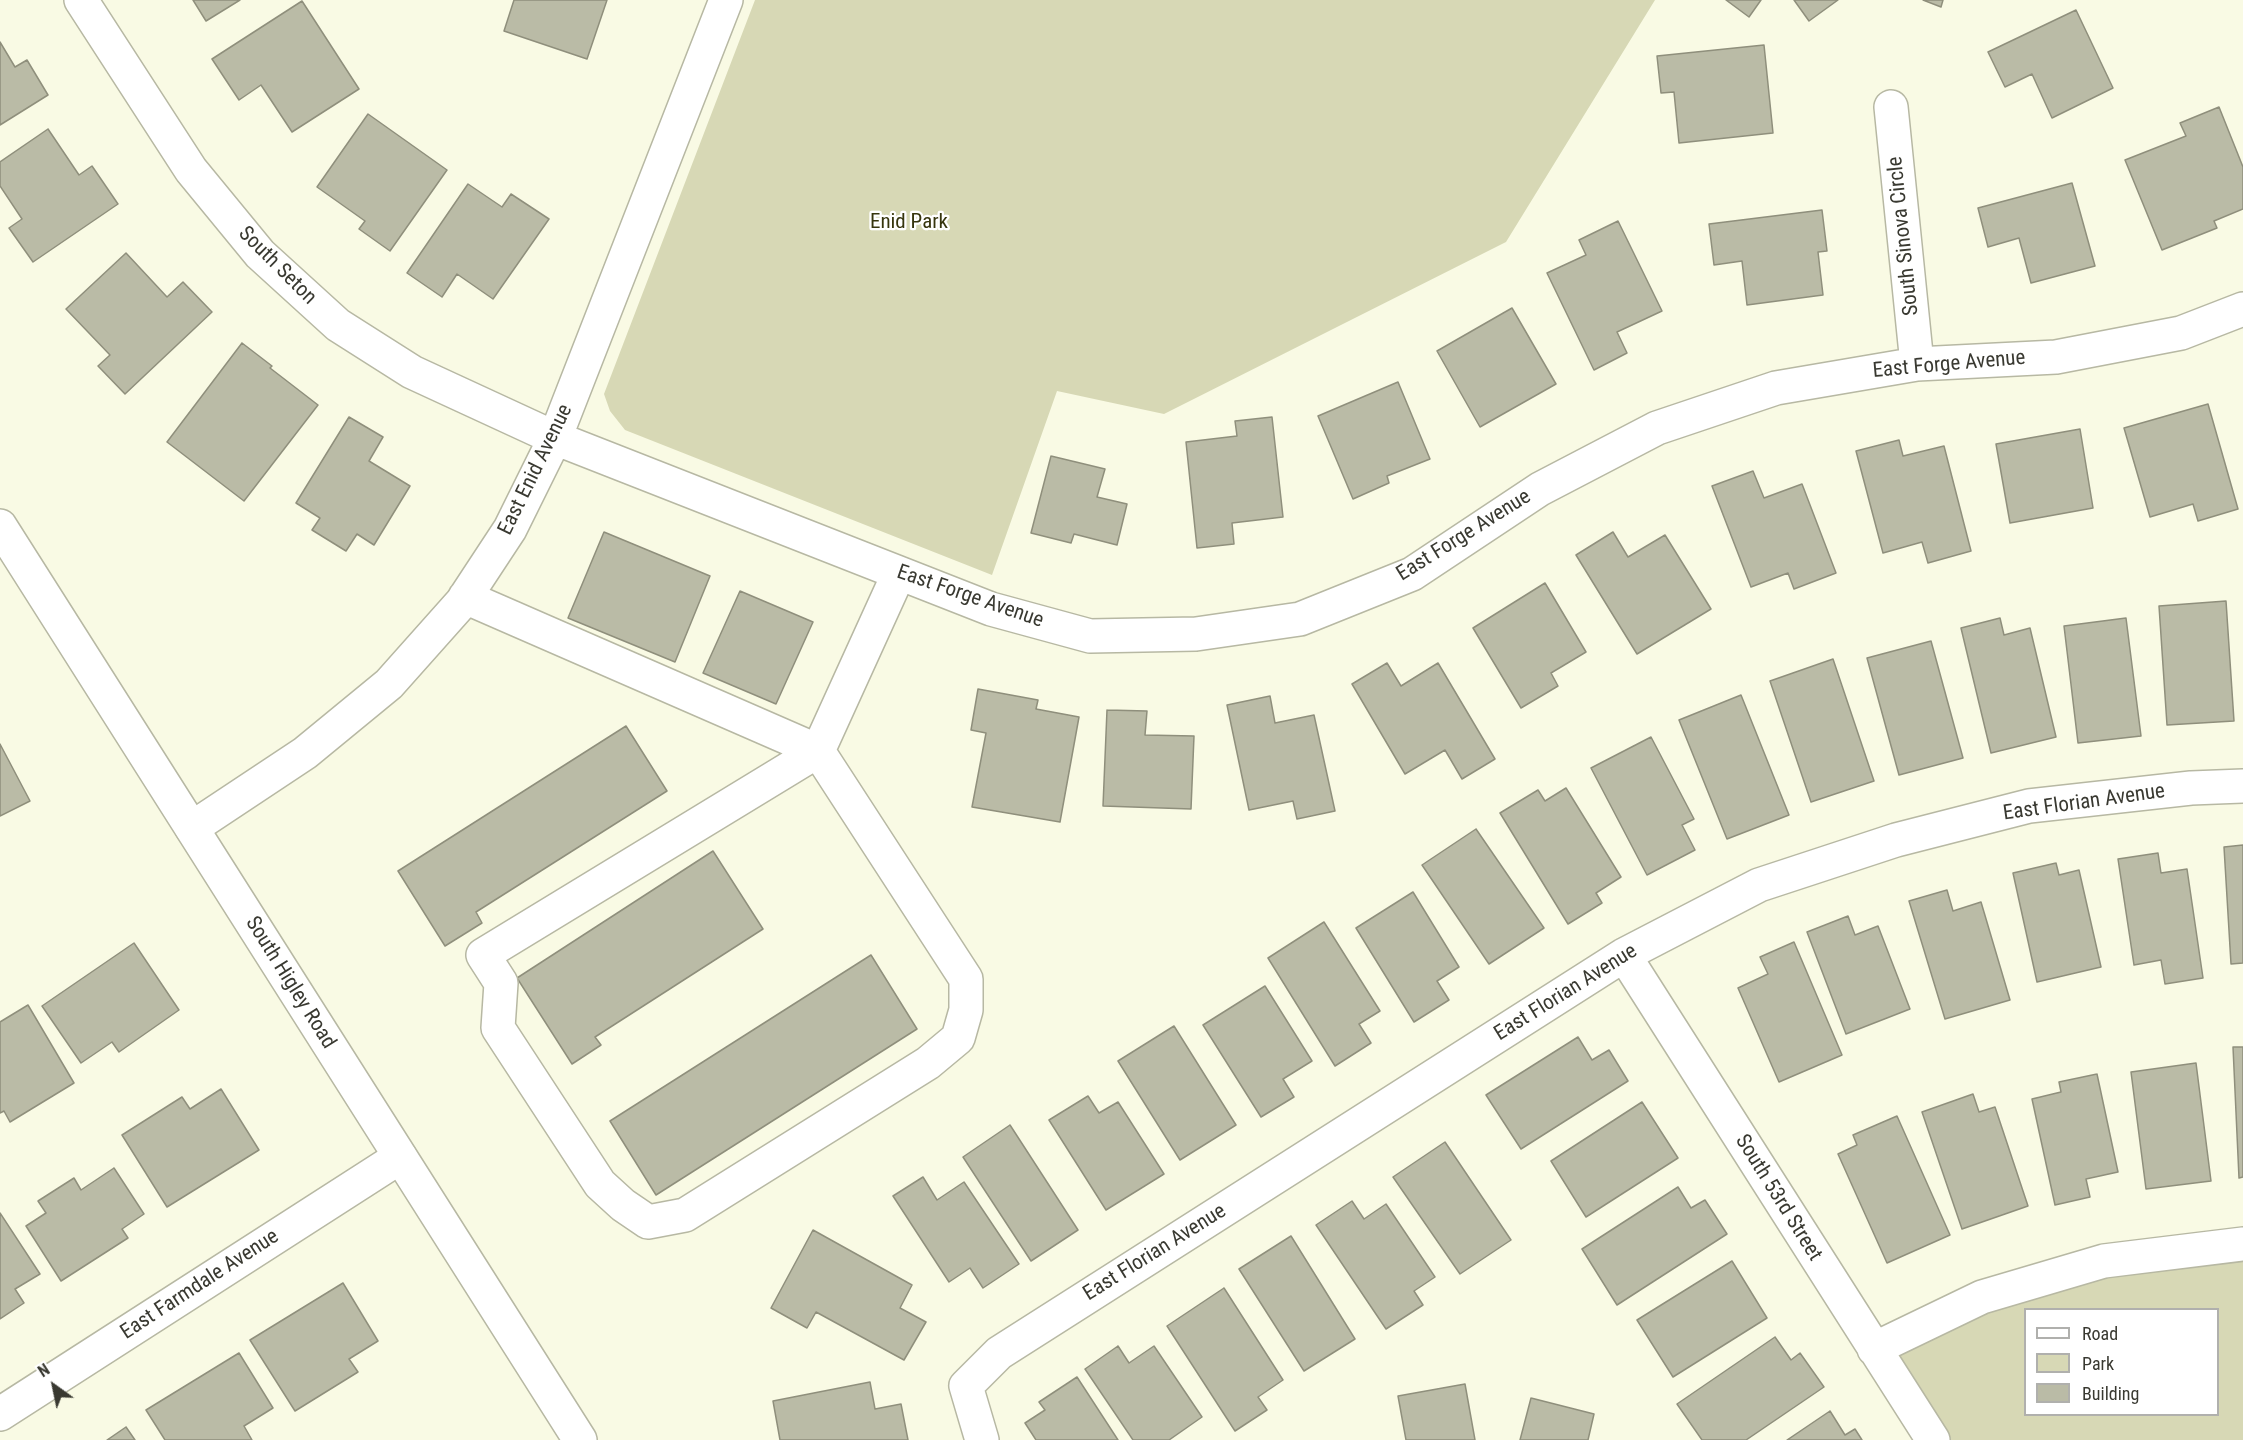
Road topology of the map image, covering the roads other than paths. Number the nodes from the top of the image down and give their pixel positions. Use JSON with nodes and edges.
{"nodes":[{"id":1,"x":81,"y":0,"type":"edge"},
{"id":2,"x":726,"y":0,"type":"edge"},
{"id":3,"x":1891,"y":107,"type":"dead end"},
{"id":4,"x":2243,"y":309,"type":"edge"},
{"id":5,"x":1917,"y":364,"type":"junction"},
{"id":6,"x":555,"y":438,"type":"junction"},
{"id":7,"x":0,"y":526,"type":"edge"},
{"id":8,"x":899,"y":573,"type":"junction"},
{"id":9,"x":465,"y":597,"type":"junction"},
{"id":10,"x":818,"y":751,"type":"junction"},
{"id":11,"x":2243,"y":786,"type":"edge"},
{"id":12,"x":192,"y":828,"type":"junction"},
{"id":13,"x":1624,"y":955,"type":"junction"},
{"id":14,"x":400,"y":1157,"type":"junction"},
{"id":15,"x":2243,"y":1244,"type":"edge"},
{"id":16,"x":1874,"y":1349,"type":"junction"},
{"id":17,"x":0,"y":1414,"type":"edge"},
{"id":18,"x":580,"y":1440,"type":"edge"},
{"id":19,"x":982,"y":1440,"type":"edge"},
{"id":20,"x":1933,"y":1440,"type":"edge"}],
"edges":[{"from":1,"to":6,"type":"street","name":"South Seton"},
{"from":2,"to":6,"type":"street","name":"East Enid Avenue"},
{"from":3,"to":5,"type":"street","name":"South Sinova Circle"},
{"from":4,"to":5,"type":"street","name":"East Forge Avenue"},
{"from":5,"to":8,"type":"street","name":"East Forge Avenue"},
{"from":6,"to":8,"type":"street","name":"East Forge Avenue"},
{"from":6,"to":9,"type":"street","name":"East Enid Avenue"},
{"from":7,"to":12,"type":"street","name":"South Higley Road"},
{"from":8,"to":10,"type":"street"},
{"from":9,"to":10,"type":"street"},
{"from":9,"to":12,"type":"street","name":"East Enid Avenue"},
{"from":10,"to":10,"type":"street"},
{"from":11,"to":13,"type":"street","name":"East Florian Avenue"},
{"from":12,"to":14,"type":"street","name":"South Higley Road"},
{"from":13,"to":16,"type":"street","name":"South 53rd Street"},
{"from":13,"to":19,"type":"street","name":"East Florian Avenue"},
{"from":14,"to":17,"type":"street","name":"East Farmdale Avenue"},
{"from":14,"to":18,"type":"street","name":"South Higley Road"},
{"from":15,"to":16,"type":"street"},
{"from":16,"to":20,"type":"street","name":"South 53rd Street"}]}
